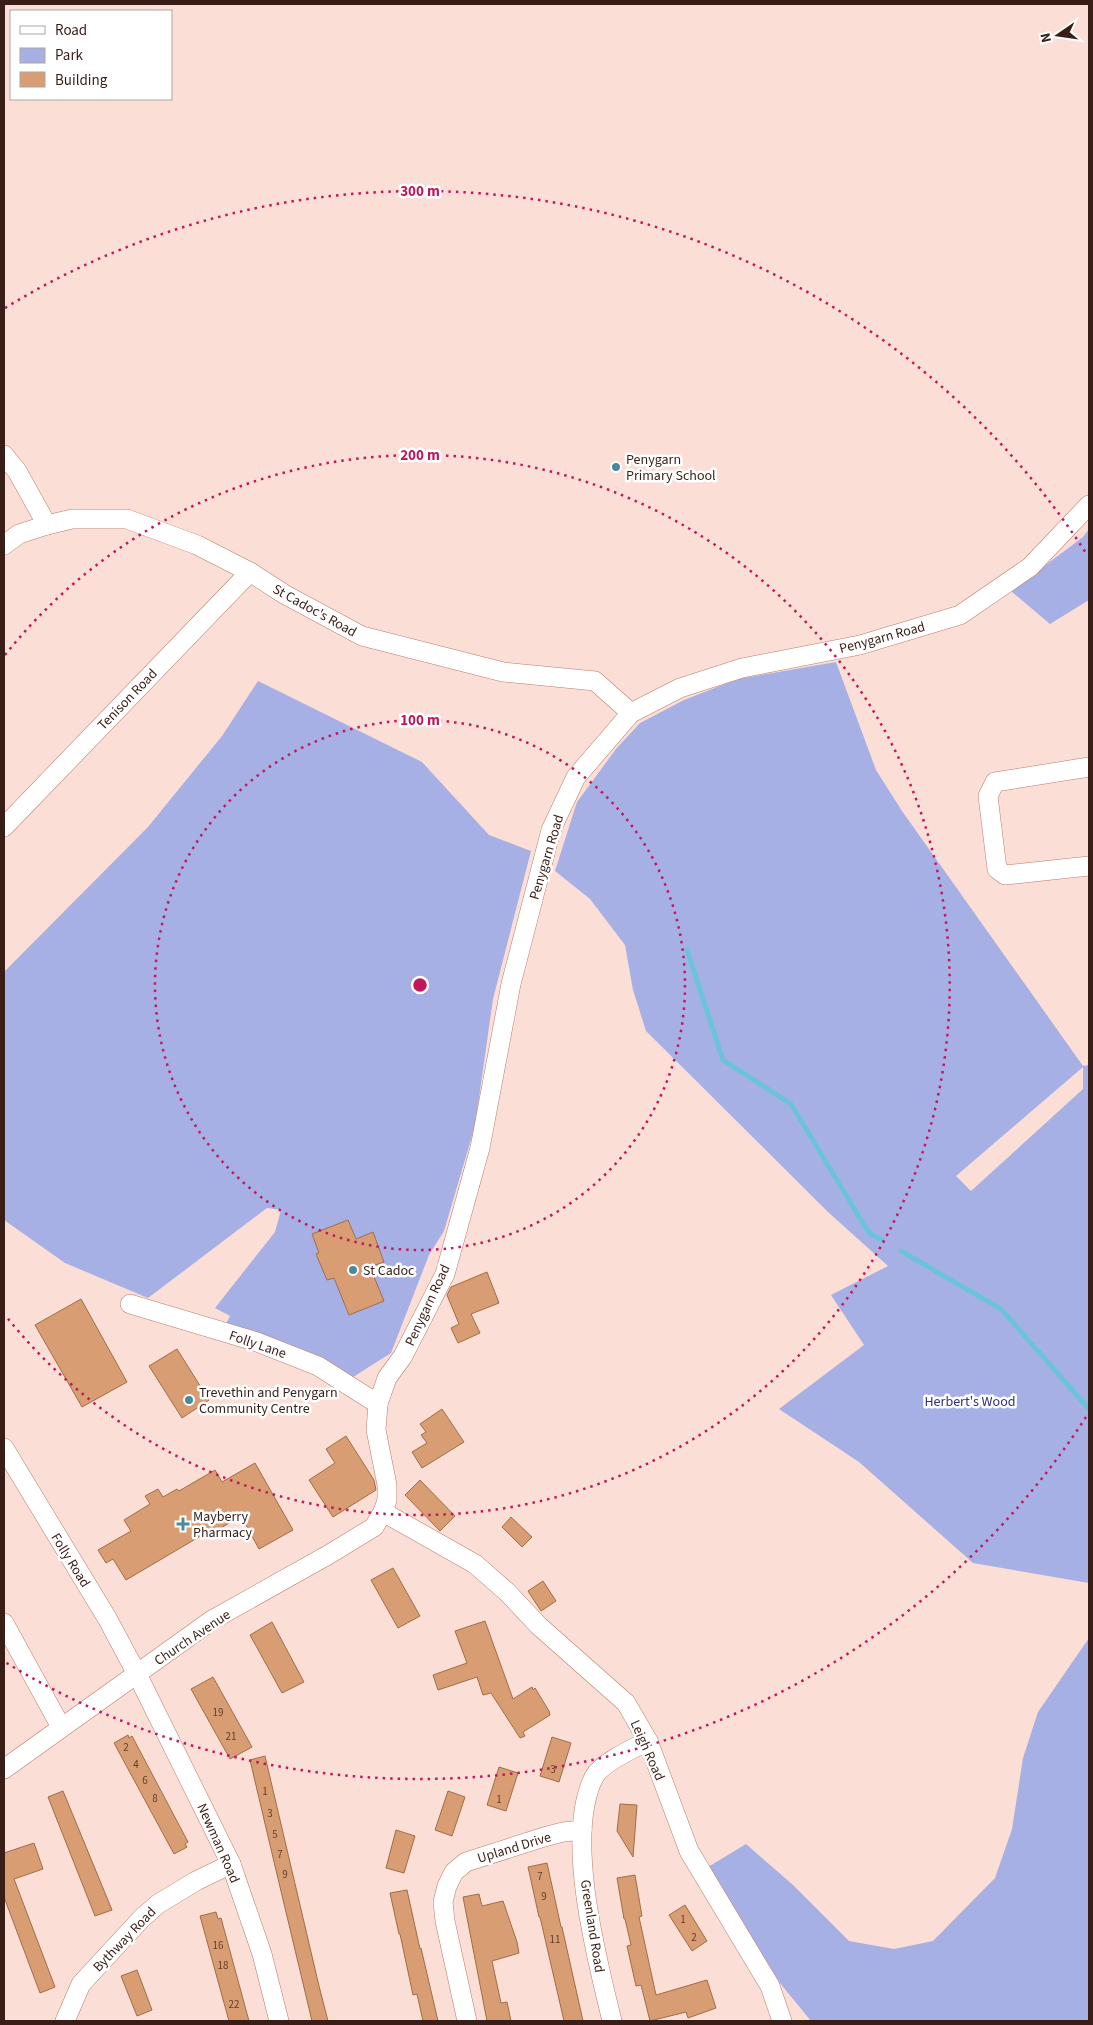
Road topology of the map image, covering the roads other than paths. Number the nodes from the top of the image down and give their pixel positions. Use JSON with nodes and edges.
{"nodes":[{"id":1,"x":4,"y":455,"type":"edge"},
{"id":2,"x":1089,"y":505,"type":"edge"},
{"id":3,"x":46,"y":525,"type":"junction"},
{"id":4,"x":4,"y":545,"type":"edge"},
{"id":5,"x":250,"y":572,"type":"junction"},
{"id":6,"x":630,"y":713,"type":"junction"},
{"id":7,"x":1089,"y":767,"type":"edge"},
{"id":8,"x":4,"y":827,"type":"edge"},
{"id":9,"x":1089,"y":866,"type":"edge"},
{"id":10,"x":130,"y":1304,"type":"dead end"},
{"id":11,"x":378,"y":1404,"type":"junction"},
{"id":12,"x":4,"y":1448,"type":"edge"},
{"id":13,"x":383,"y":1512,"type":"junction"},
{"id":14,"x":4,"y":1622,"type":"edge"},
{"id":15,"x":137,"y":1674,"type":"junction"},
{"id":16,"x":61,"y":1727,"type":"junction"},
{"id":17,"x":648,"y":1741,"type":"junction"},
{"id":18,"x":4,"y":1769,"type":"edge"},
{"id":19,"x":582,"y":1830,"type":"junction"},
{"id":20,"x":231,"y":1864,"type":"junction"},
{"id":21,"x":65,"y":2021,"type":"edge"},
{"id":22,"x":279,"y":2021,"type":"edge"},
{"id":23,"x":468,"y":2021,"type":"edge"},
{"id":24,"x":612,"y":2021,"type":"edge"},
{"id":25,"x":782,"y":2021,"type":"edge"}],
"edges":[{"from":1,"to":3,"type":"street"},
{"from":2,"to":6,"type":"street","name":"Penygarn Road"},
{"from":3,"to":4,"type":"street","name":"St Cadoc's Road"},
{"from":3,"to":5,"type":"street","name":"St Cadoc's Road"},
{"from":5,"to":6,"type":"street","name":"St Cadoc's Road"},
{"from":5,"to":8,"type":"street","name":"Tenison Road"},
{"from":6,"to":11,"type":"street","name":"Penygarn Road"},
{"from":7,"to":9,"type":"street"},
{"from":10,"to":11,"type":"street","name":"Folly Lane"},
{"from":11,"to":13,"type":"street","name":"Penygarn Road"},
{"from":12,"to":15,"type":"street","name":"Folly Road"},
{"from":13,"to":15,"type":"street","name":"Church Avenue"},
{"from":13,"to":17,"type":"street","name":"Leigh Road"},
{"from":14,"to":16,"type":"street"},
{"from":15,"to":16,"type":"street","name":"Church Avenue"},
{"from":15,"to":20,"type":"street","name":"Newman Road"},
{"from":16,"to":18,"type":"street","name":"Church Avenue"},
{"from":17,"to":19,"type":"street","name":"Greenland Road"},
{"from":17,"to":25,"type":"street","name":"Leigh Road"},
{"from":19,"to":23,"type":"street","name":"Upland Drive"},
{"from":19,"to":24,"type":"street","name":"Greenland Road"},
{"from":20,"to":21,"type":"street","name":"Bythway Road"},
{"from":20,"to":22,"type":"street","name":"Newman Road"}]}
